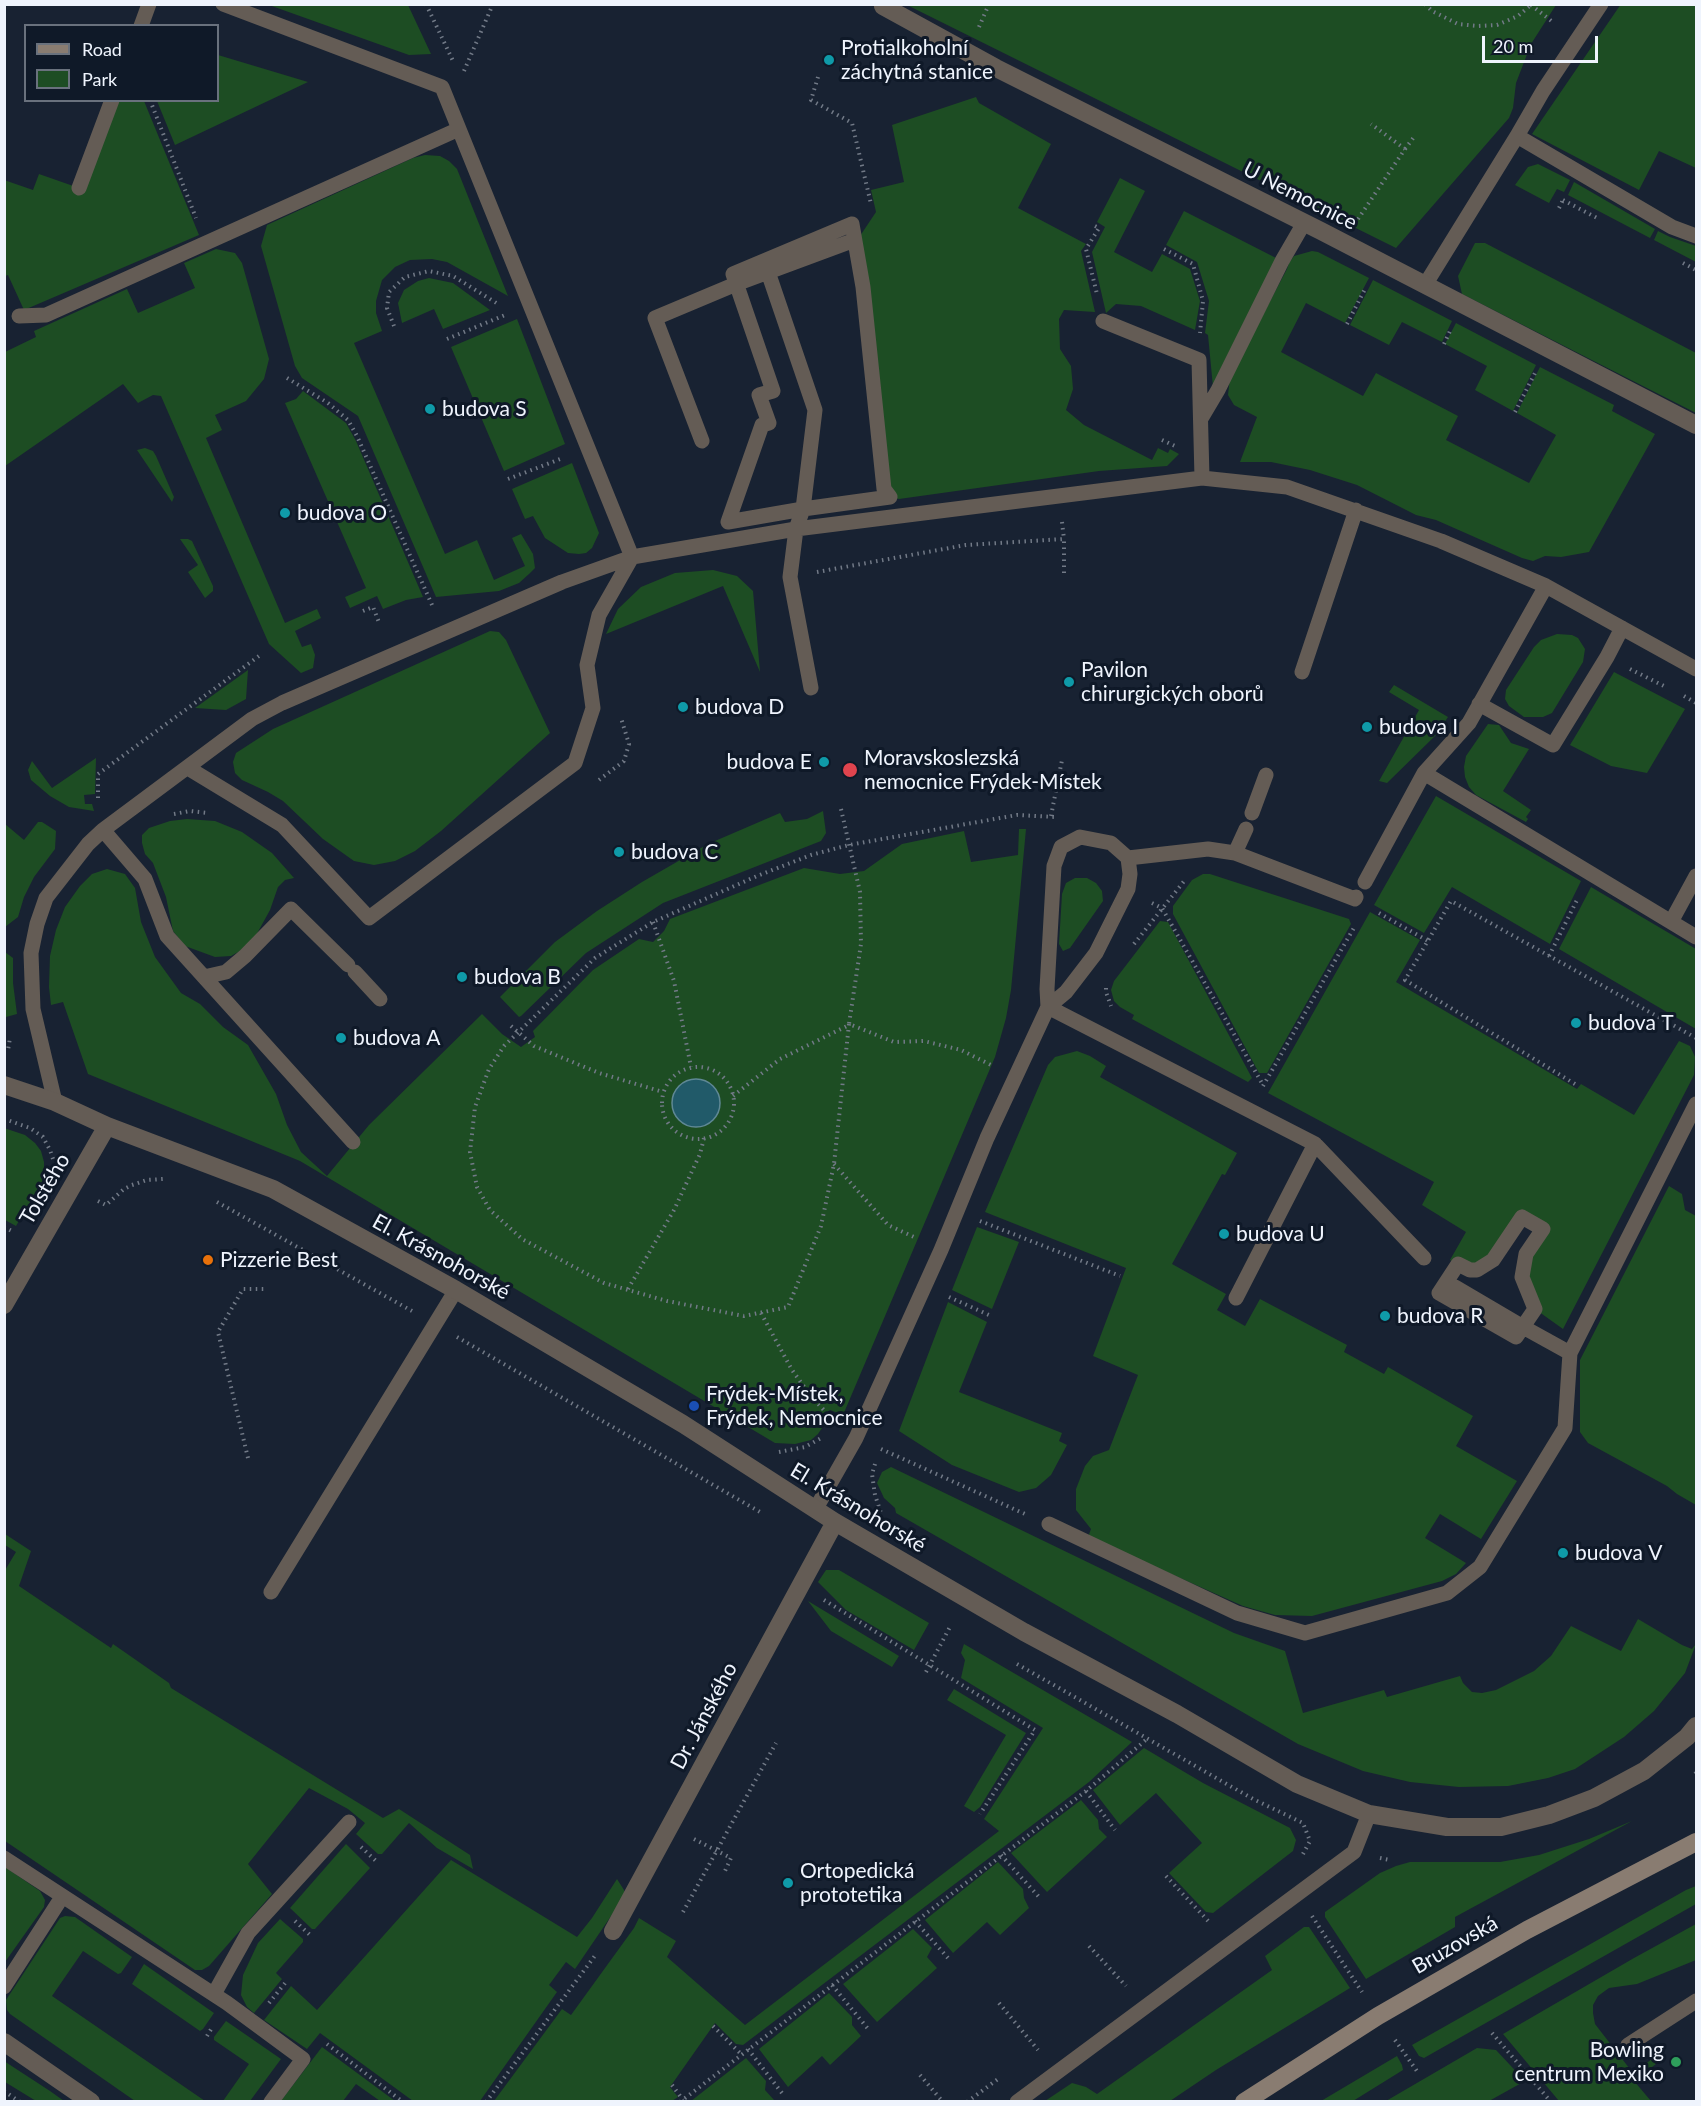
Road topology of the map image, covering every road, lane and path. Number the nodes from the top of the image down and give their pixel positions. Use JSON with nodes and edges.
{"nodes":[{"id":1,"x":149,"y":4,"type":"edge"},
{"id":2,"x":223,"y":4,"type":"edge"},
{"id":3,"x":426,"y":4,"type":"edge"},
{"id":4,"x":493,"y":4,"type":"edge"},
{"id":5,"x":1425,"y":4,"type":"edge"},
{"id":6,"x":1601,"y":4,"type":"edge"},
{"id":7,"x":1532,"y":5,"type":"edge"},
{"id":8,"x":883,"y":6,"type":"dead end"},
{"id":9,"x":1548,"y":18,"type":"dead end"},
{"id":10,"x":142,"y":24,"type":"edge"},
{"id":11,"x":818,"y":78,"type":"dead end"},
{"id":12,"x":111,"y":102,"type":"edge"},
{"id":13,"x":151,"y":102,"type":"edge"},
{"id":14,"x":1371,"y":124,"type":"dead end"},
{"id":15,"x":459,"y":129,"type":"junction"},
{"id":16,"x":1414,"y":136,"type":"dead end"},
{"id":17,"x":1517,"y":136,"type":"junction"},
{"id":18,"x":1405,"y":149,"type":"junction"},
{"id":19,"x":79,"y":189,"type":"dead end"},
{"id":20,"x":1304,"y":223,"type":"junction"},
{"id":21,"x":1095,"y":226,"type":"dead end"},
{"id":22,"x":1696,"y":236,"type":"edge"},
{"id":23,"x":854,"y":239,"type":"junction"},
{"id":24,"x":1342,"y":242,"type":"junction"},
{"id":25,"x":206,"y":244,"type":"junction"},
{"id":26,"x":1164,"y":249,"type":"dead end"},
{"id":27,"x":768,"y":272,"type":"junction"},
{"id":28,"x":1371,"y":277,"type":"dead end"},
{"id":29,"x":736,"y":284,"type":"junction"},
{"id":30,"x":1425,"y":285,"type":"junction"},
{"id":31,"x":530,"y":303,"type":"junction"},
{"id":32,"x":512,"y":312,"type":"junction"},
{"id":33,"x":19,"y":316,"type":"dead end"},
{"id":34,"x":1103,"y":321,"type":"joint"},
{"id":35,"x":1347,"y":324,"type":"dead end"},
{"id":36,"x":394,"y":326,"type":"dead end"},
{"id":37,"x":447,"y":339,"type":"dead end"},
{"id":38,"x":1199,"y":360,"type":"junction"},
{"id":39,"x":1540,"y":363,"type":"dead end"},
{"id":40,"x":287,"y":378,"type":"dead end"},
{"id":41,"x":1515,"y":412,"type":"dead end"},
{"id":42,"x":1201,"y":418,"type":"junction"},
{"id":43,"x":1696,"y":425,"type":"edge"},
{"id":44,"x":702,"y":441,"type":"dead end"},
{"id":45,"x":588,"y":448,"type":"junction"},
{"id":46,"x":1202,"y":478,"type":"junction"},
{"id":47,"x":508,"y":479,"type":"dead end"},
{"id":48,"x":802,"y":509,"type":"junction"},
{"id":49,"x":1356,"y":510,"type":"junction"},
{"id":50,"x":796,"y":529,"type":"junction"},
{"id":51,"x":632,"y":557,"type":"junction"},
{"id":52,"x":1064,"y":573,"type":"dead end"},
{"id":53,"x":790,"y":577,"type":"junction"},
{"id":54,"x":1545,"y":586,"type":"junction"},
{"id":55,"x":432,"y":605,"type":"dead end"},
{"id":56,"x":363,"y":611,"type":"dead end"},
{"id":57,"x":380,"y":625,"type":"dead end"},
{"id":58,"x":1622,"y":628,"type":"junction"},
{"id":59,"x":259,"y":656,"type":"dead end"},
{"id":60,"x":1607,"y":657,"type":"junction"},
{"id":61,"x":1696,"y":669,"type":"edge"},
{"id":62,"x":1302,"y":672,"type":"dead end"},
{"id":63,"x":1666,"y":687,"type":"dead end"},
{"id":64,"x":811,"y":688,"type":"dead end"},
{"id":65,"x":1677,"y":693,"type":"dead end"},
{"id":66,"x":1696,"y":703,"type":"edge"},
{"id":67,"x":1479,"y":704,"type":"junction"},
{"id":68,"x":619,"y":714,"type":"dead end"},
{"id":69,"x":1062,"y":759,"type":"dead end"},
{"id":70,"x":575,"y":763,"type":"junction"},
{"id":71,"x":188,"y":768,"type":"junction"},
{"id":72,"x":1424,"y":773,"type":"junction"},
{"id":73,"x":1266,"y":775,"type":"dead end"},
{"id":74,"x":134,"y":808,"type":"junction"},
{"id":75,"x":841,"y":809,"type":"dead end"},
{"id":76,"x":211,"y":813,"type":"dead end"},
{"id":77,"x":1252,"y":813,"type":"dead end"},
{"id":78,"x":1051,"y":816,"type":"junction"},
{"id":79,"x":1061,"y":819,"type":"dead end"},
{"id":80,"x":1246,"y":829,"type":"dead end"},
{"id":81,"x":103,"y":830,"type":"junction"},
{"id":82,"x":849,"y":845,"type":"junction"},
{"id":83,"x":1235,"y":853,"type":"junction"},
{"id":84,"x":1128,"y":858,"type":"junction"},
{"id":85,"x":1192,"y":872,"type":"dead end"},
{"id":86,"x":1590,"y":873,"type":"junction"},
{"id":87,"x":1696,"y":876,"type":"edge"},
{"id":88,"x":1365,"y":882,"type":"dead end"},
{"id":89,"x":1128,"y":889,"type":"junction"},
{"id":90,"x":1359,"y":901,"type":"junction"},
{"id":91,"x":1162,"y":908,"type":"junction"},
{"id":92,"x":653,"y":922,"type":"junction"},
{"id":93,"x":1671,"y":922,"type":"junction"},
{"id":94,"x":1696,"y":937,"type":"edge"},
{"id":95,"x":1428,"y":941,"type":"junction"},
{"id":96,"x":1129,"y":950,"type":"dead end"},
{"id":97,"x":1549,"y":956,"type":"junction"},
{"id":98,"x":204,"y":977,"type":"junction"},
{"id":99,"x":1107,"y":984,"type":"dead end"},
{"id":100,"x":380,"y":999,"type":"dead end"},
{"id":101,"x":1048,"y":1007,"type":"junction"},
{"id":102,"x":849,"y":1024,"type":"junction"},
{"id":103,"x":511,"y":1026,"type":"dead end"},
{"id":104,"x":519,"y":1033,"type":"junction"},
{"id":105,"x":1696,"y":1038,"type":"edge"},
{"id":106,"x":1118,"y":1043,"type":"junction"},
{"id":107,"x":691,"y":1068,"type":"junction"},
{"id":108,"x":1016,"y":1076,"type":"junction"},
{"id":109,"x":1575,"y":1084,"type":"dead end"},
{"id":110,"x":4,"y":1085,"type":"edge"},
{"id":111,"x":1263,"y":1085,"type":"junction"},
{"id":112,"x":663,"y":1092,"type":"junction"},
{"id":113,"x":733,"y":1096,"type":"junction"},
{"id":114,"x":55,"y":1102,"type":"junction"},
{"id":115,"x":1696,"y":1104,"type":"edge"},
{"id":116,"x":1251,"y":1111,"type":"junction"},
{"id":117,"x":4,"y":1119,"type":"edge"},
{"id":118,"x":107,"y":1126,"type":"junction"},
{"id":119,"x":704,"y":1138,"type":"junction"},
{"id":120,"x":353,"y":1142,"type":"dead end"},
{"id":121,"x":1314,"y":1144,"type":"junction"},
{"id":122,"x":834,"y":1164,"type":"junction"},
{"id":123,"x":53,"y":1170,"type":"dead end"},
{"id":124,"x":957,"y":1212,"type":"junction"},
{"id":125,"x":913,"y":1237,"type":"dead end"},
{"id":126,"x":1424,"y":1258,"type":"dead end"},
{"id":127,"x":1120,"y":1276,"type":"dead end"},
{"id":128,"x":1455,"y":1287,"type":"dead end"},
{"id":129,"x":266,"y":1289,"type":"dead end"},
{"id":130,"x":456,"y":1290,"type":"junction"},
{"id":131,"x":628,"y":1290,"type":"junction"},
{"id":132,"x":1236,"y":1298,"type":"dead end"},
{"id":133,"x":4,"y":1305,"type":"edge"},
{"id":134,"x":977,"y":1310,"type":"dead end"},
{"id":135,"x":989,"y":1315,"type":"dead end"},
{"id":136,"x":1523,"y":1327,"type":"junction"},
{"id":137,"x":1570,"y":1353,"type":"junction"},
{"id":138,"x":828,"y":1431,"type":"dead end"},
{"id":139,"x":884,"y":1438,"type":"dead end"},
{"id":140,"x":776,"y":1452,"type":"dead end"},
{"id":141,"x":248,"y":1458,"type":"dead end"},
{"id":142,"x":815,"y":1510,"type":"junction"},
{"id":143,"x":881,"y":1513,"type":"dead end"},
{"id":144,"x":835,"y":1522,"type":"junction"},
{"id":145,"x":1049,"y":1524,"type":"dead end"},
{"id":146,"x":800,"y":1586,"type":"junction"},
{"id":147,"x":271,"y":1592,"type":"dead end"},
{"id":148,"x":951,"y":1625,"type":"dead end"},
{"id":149,"x":930,"y":1665,"type":"junction"},
{"id":150,"x":926,"y":1672,"type":"dead end"},
{"id":151,"x":1696,"y":1726,"type":"edge"},
{"id":152,"x":1147,"y":1739,"type":"dead end"},
{"id":153,"x":776,"y":1743,"type":"dead end"},
{"id":154,"x":1086,"y":1791,"type":"junction"},
{"id":155,"x":980,"y":1814,"type":"dead end"},
{"id":156,"x":1369,"y":1814,"type":"junction"},
{"id":157,"x":349,"y":1822,"type":"dead end"},
{"id":158,"x":670,"y":1827,"type":"junction"},
{"id":159,"x":1115,"y":1830,"type":"dead end"},
{"id":160,"x":1696,"y":1842,"type":"edge"},
{"id":161,"x":717,"y":1851,"type":"junction"},
{"id":162,"x":1001,"y":1855,"type":"junction"},
{"id":163,"x":4,"y":1857,"type":"edge"},
{"id":164,"x":725,"y":1871,"type":"dead end"},
{"id":165,"x":1166,"y":1876,"type":"dead end"},
{"id":166,"x":62,"y":1897,"type":"junction"},
{"id":167,"x":1040,"y":1898,"type":"dead end"},
{"id":168,"x":683,"y":1912,"type":"dead end"},
{"id":169,"x":915,"y":1921,"type":"junction"},
{"id":170,"x":1211,"y":1924,"type":"dead end"},
{"id":171,"x":613,"y":1931,"type":"joint"},
{"id":172,"x":1089,"y":1947,"type":"dead end"},
{"id":173,"x":948,"y":1958,"type":"dead end"},
{"id":174,"x":832,"y":1985,"type":"junction"},
{"id":175,"x":1126,"y":1986,"type":"dead end"},
{"id":176,"x":4,"y":1987,"type":"edge"},
{"id":177,"x":214,"y":1994,"type":"junction"},
{"id":178,"x":1696,"y":2001,"type":"edge"},
{"id":179,"x":999,"y":2003,"type":"dead end"},
{"id":180,"x":713,"y":2026,"type":"dead end"},
{"id":181,"x":869,"y":2030,"type":"dead end"},
{"id":182,"x":1492,"y":2033,"type":"dead end"},
{"id":183,"x":4,"y":2042,"type":"edge"},
{"id":184,"x":1628,"y":2045,"type":"dead end"},
{"id":185,"x":748,"y":2049,"type":"junction"},
{"id":186,"x":1038,"y":2050,"type":"dead end"},
{"id":187,"x":741,"y":2054,"type":"junction"},
{"id":188,"x":303,"y":2059,"type":"junction"},
{"id":189,"x":920,"y":2075,"type":"dead end"},
{"id":190,"x":672,"y":2085,"type":"dead end"},
{"id":191,"x":4,"y":2091,"type":"edge"},
{"id":192,"x":782,"y":2093,"type":"dead end"},
{"id":193,"x":682,"y":2101,"type":"edge"},
{"id":194,"x":20,"y":2102,"type":"edge"},
{"id":195,"x":91,"y":2102,"type":"edge"},
{"id":196,"x":271,"y":2102,"type":"edge"},
{"id":197,"x":403,"y":2102,"type":"edge"},
{"id":198,"x":486,"y":2102,"type":"edge"},
{"id":199,"x":943,"y":2102,"type":"edge"},
{"id":200,"x":1017,"y":2102,"type":"edge"},
{"id":201,"x":1244,"y":2102,"type":"edge"},
{"id":202,"x":1551,"y":2102,"type":"edge"}],
"edges":[{"from":1,"to":10,"type":"lane"},
{"from":2,"to":15,"type":"lane"},
{"from":3,"to":4,"type":"path"},
{"from":5,"to":7,"type":"path"},
{"from":6,"to":17,"type":"lane"},
{"from":7,"to":9,"type":"path"},
{"from":8,"to":20,"type":"street","name":"U Nemocnice"},
{"from":11,"to":23,"type":"path"},
{"from":12,"to":19,"type":"lane"},
{"from":13,"to":25,"type":"path"},
{"from":14,"to":18,"type":"path"},
{"from":15,"to":25,"type":"lane"},
{"from":15,"to":31,"type":"lane"},
{"from":16,"to":18,"type":"path"},
{"from":17,"to":22,"type":"lane"},
{"from":17,"to":30,"type":"lane"},
{"from":18,"to":24,"type":"path"},
{"from":20,"to":24,"type":"street","name":"U Nemocnice"},
{"from":20,"to":42,"type":"lane"},
{"from":21,"to":34,"type":"path"},
{"from":23,"to":27,"type":"lane"},
{"from":23,"to":29,"type":"lane"},
{"from":23,"to":48,"type":"lane"},
{"from":24,"to":30,"type":"street","name":"U Nemocnice"},
{"from":25,"to":33,"type":"lane"},
{"from":26,"to":38,"type":"path"},
{"from":27,"to":29,"type":"lane"},
{"from":27,"to":48,"type":"lane"},
{"from":28,"to":35,"type":"path"},
{"from":29,"to":44,"type":"lane"},
{"from":29,"to":48,"type":"lane"},
{"from":30,"to":43,"type":"street","name":"U Nemocnice"},
{"from":31,"to":32,"type":"path"},
{"from":31,"to":45,"type":"lane"},
{"from":32,"to":36,"type":"path"},
{"from":32,"to":37,"type":"path"},
{"from":34,"to":38,"type":"lane"},
{"from":38,"to":42,"type":"lane"},
{"from":39,"to":41,"type":"path"},
{"from":40,"to":55,"type":"path"},
{"from":42,"to":46,"type":"lane"},
{"from":45,"to":47,"type":"path"},
{"from":45,"to":51,"type":"lane"},
{"from":46,"to":49,"type":"lane"},
{"from":46,"to":50,"type":"lane"},
{"from":48,"to":50,"type":"lane"},
{"from":49,"to":54,"type":"lane"},
{"from":49,"to":62,"type":"lane"},
{"from":50,"to":51,"type":"lane"},
{"from":50,"to":53,"type":"lane"},
{"from":51,"to":70,"type":"lane"},
{"from":51,"to":71,"type":"lane"},
{"from":52,"to":53,"type":"path"},
{"from":53,"to":64,"type":"lane"},
{"from":54,"to":58,"type":"lane"},
{"from":54,"to":67,"type":"lane"},
{"from":56,"to":57,"type":"path"},
{"from":58,"to":60,"type":"lane"},
{"from":58,"to":61,"type":"lane"},
{"from":59,"to":81,"type":"path"},
{"from":60,"to":63,"type":"path"},
{"from":60,"to":67,"type":"lane"},
{"from":65,"to":66,"type":"path"},
{"from":67,"to":72,"type":"lane"},
{"from":68,"to":70,"type":"path"},
{"from":69,"to":78,"type":"path"},
{"from":70,"to":71,"type":"lane"},
{"from":71,"to":74,"type":"lane"},
{"from":72,"to":86,"type":"lane"},
{"from":72,"to":88,"type":"lane"},
{"from":73,"to":77,"type":"lane"},
{"from":74,"to":76,"type":"path"},
{"from":74,"to":81,"type":"lane"},
{"from":75,"to":82,"type":"path"},
{"from":78,"to":79,"type":"path"},
{"from":78,"to":82,"type":"path"},
{"from":80,"to":83,"type":"lane"},
{"from":81,"to":98,"type":"lane"},
{"from":81,"to":114,"type":"lane"},
{"from":82,"to":92,"type":"path"},
{"from":82,"to":102,"type":"path"},
{"from":83,"to":84,"type":"lane"},
{"from":83,"to":90,"type":"lane"},
{"from":84,"to":89,"type":"lane"},
{"from":84,"to":101,"type":"lane"},
{"from":85,"to":91,"type":"path"},
{"from":86,"to":93,"type":"lane"},
{"from":86,"to":97,"type":"path"},
{"from":87,"to":93,"type":"lane"},
{"from":89,"to":91,"type":"path"},
{"from":89,"to":101,"type":"lane"},
{"from":90,"to":95,"type":"path"},
{"from":90,"to":111,"type":"path"},
{"from":91,"to":96,"type":"path"},
{"from":91,"to":111,"type":"path"},
{"from":92,"to":104,"type":"path"},
{"from":92,"to":107,"type":"path"},
{"from":93,"to":94,"type":"lane"},
{"from":95,"to":97,"type":"path"},
{"from":95,"to":109,"type":"path"},
{"from":97,"to":105,"type":"path"},
{"from":98,"to":100,"type":"lane"},
{"from":98,"to":120,"type":"lane"},
{"from":99,"to":106,"type":"path"},
{"from":101,"to":106,"type":"lane"},
{"from":101,"to":108,"type":"lane"},
{"from":102,"to":108,"type":"path"},
{"from":102,"to":113,"type":"path"},
{"from":102,"to":122,"type":"path"},
{"from":103,"to":104,"type":"path"},
{"from":104,"to":112,"type":"path"},
{"from":104,"to":131,"type":"path"},
{"from":106,"to":116,"type":"lane"},
{"from":107,"to":112,"type":"path"},
{"from":107,"to":113,"type":"path"},
{"from":108,"to":124,"type":"lane"},
{"from":110,"to":114,"type":"street","name":"El. Krásnohorské"},
{"from":111,"to":116,"type":"path"},
{"from":112,"to":119,"type":"path"},
{"from":113,"to":119,"type":"path"},
{"from":114,"to":118,"type":"street","name":"El. Krásnohorské"},
{"from":115,"to":137,"type":"lane"},
{"from":116,"to":121,"type":"lane"},
{"from":117,"to":123,"type":"path"},
{"from":118,"to":130,"type":"street","name":"El. Krásnohorské"},
{"from":118,"to":133,"type":"street","name":"Tolstého"},
{"from":119,"to":131,"type":"path"},
{"from":121,"to":126,"type":"lane"},
{"from":121,"to":132,"type":"lane"},
{"from":122,"to":125,"type":"path"},
{"from":122,"to":131,"type":"path"},
{"from":124,"to":127,"type":"path"},
{"from":124,"to":142,"type":"lane"},
{"from":128,"to":136,"type":"lane"},
{"from":129,"to":141,"type":"path"},
{"from":130,"to":142,"type":"street","name":"El. Krásnohorské"},
{"from":130,"to":147,"type":"lane"},
{"from":134,"to":135,"type":"path"},
{"from":136,"to":136,"type":"lane"},
{"from":136,"to":137,"type":"lane"},
{"from":137,"to":145,"type":"lane"},
{"from":138,"to":140,"type":"path"},
{"from":139,"to":143,"type":"path"},
{"from":142,"to":144,"type":"street","name":"El. Krásnohorské"},
{"from":144,"to":146,"type":"street","name":"Dr. Jánského"},
{"from":144,"to":156,"type":"street","name":"El. Krásnohorské"},
{"from":146,"to":149,"type":"path"},
{"from":146,"to":158,"type":"street","name":"Dr. Jánského"},
{"from":148,"to":149,"type":"path"},
{"from":149,"to":150,"type":"path"},
{"from":149,"to":155,"type":"path"},
{"from":151,"to":156,"type":"street","name":"El. Krásnohorské"},
{"from":152,"to":154,"type":"path"},
{"from":153,"to":161,"type":"path"},
{"from":154,"to":159,"type":"path"},
{"from":154,"to":162,"type":"path"},
{"from":156,"to":200,"type":"lane"},
{"from":157,"to":177,"type":"lane"},
{"from":158,"to":161,"type":"path"},
{"from":158,"to":171,"type":"street","name":"Dr. Jánského"},
{"from":160,"to":201,"type":"main road","name":"Bruzovská"},
{"from":161,"to":164,"type":"path"},
{"from":161,"to":168,"type":"path"},
{"from":162,"to":167,"type":"path"},
{"from":162,"to":169,"type":"path"},
{"from":163,"to":166,"type":"lane"},
{"from":165,"to":170,"type":"path"},
{"from":166,"to":176,"type":"lane"},
{"from":166,"to":177,"type":"lane"},
{"from":169,"to":173,"type":"path"},
{"from":169,"to":174,"type":"path"},
{"from":171,"to":198,"type":"path"},
{"from":172,"to":175,"type":"path"},
{"from":174,"to":181,"type":"path"},
{"from":174,"to":185,"type":"path"},
{"from":177,"to":188,"type":"lane"},
{"from":178,"to":184,"type":"lane"},
{"from":179,"to":186,"type":"path"},
{"from":180,"to":187,"type":"path"},
{"from":182,"to":202,"type":"path"},
{"from":183,"to":195,"type":"street"},
{"from":185,"to":187,"type":"path"},
{"from":185,"to":192,"type":"path"},
{"from":187,"to":193,"type":"path"},
{"from":188,"to":196,"type":"lane"},
{"from":188,"to":197,"type":"path"},
{"from":189,"to":199,"type":"path"},
{"from":190,"to":193,"type":"path"},
{"from":191,"to":194,"type":"path"}]}
